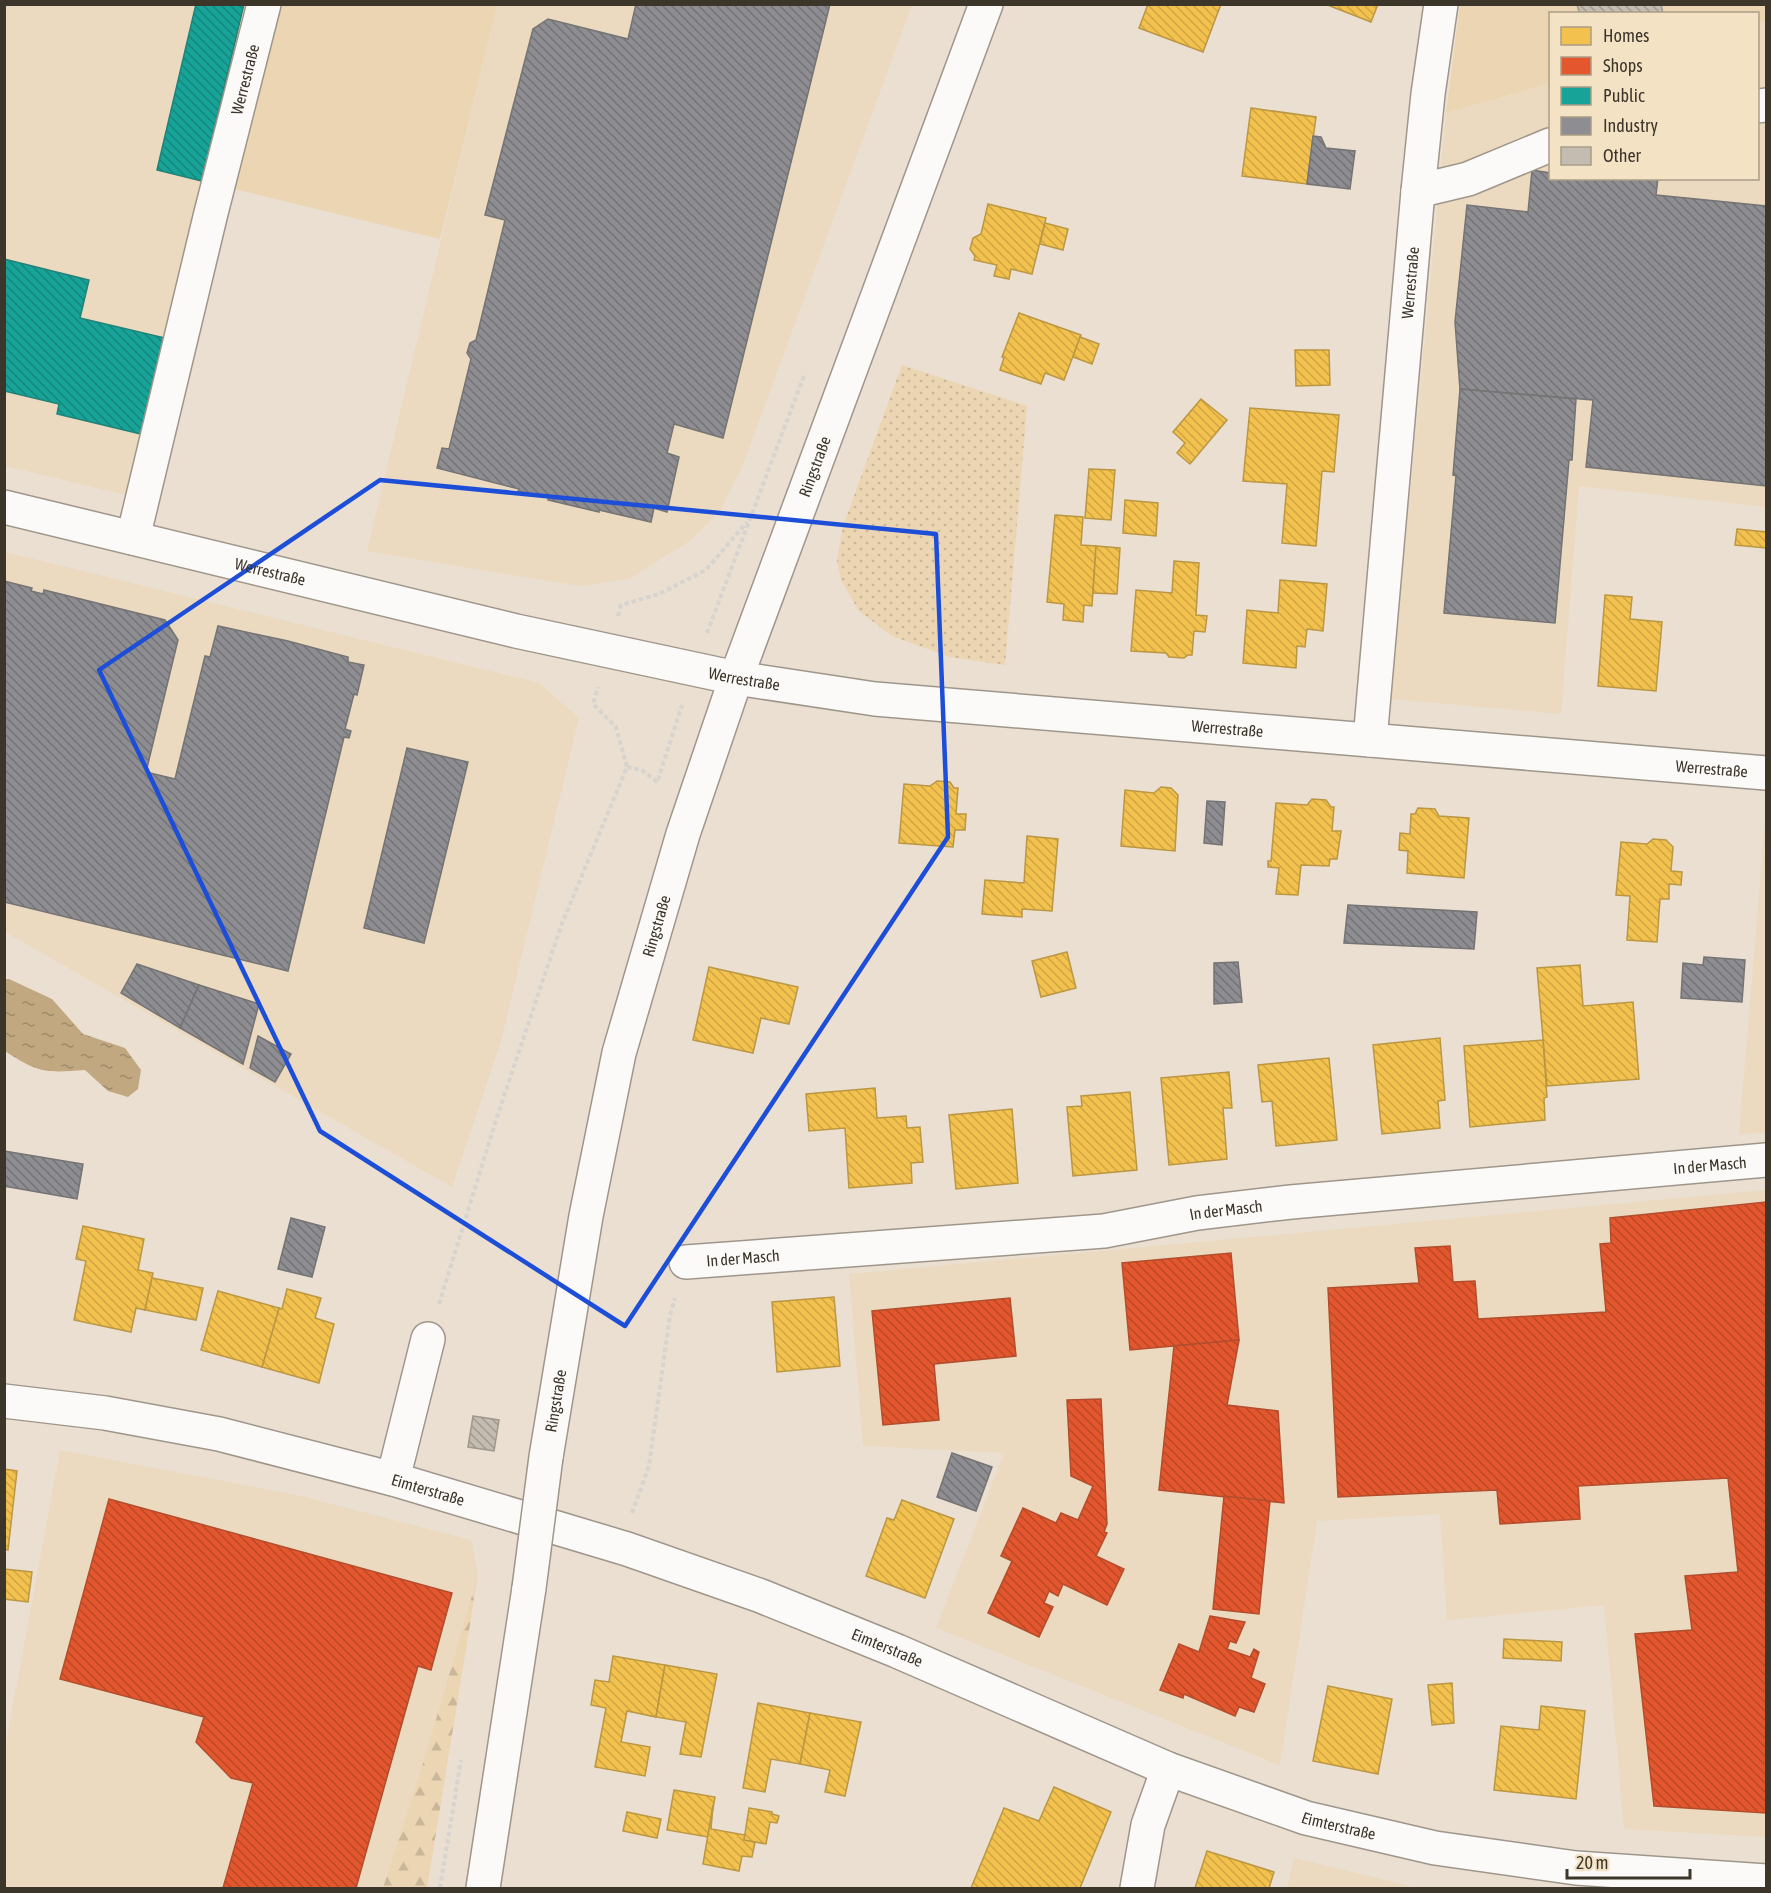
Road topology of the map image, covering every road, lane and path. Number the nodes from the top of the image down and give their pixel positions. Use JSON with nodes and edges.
{"nodes":[{"id":1,"x":264,"y":4,"type":"edge"},
{"id":2,"x":986,"y":4,"type":"edge"},
{"id":3,"x":1441,"y":4,"type":"edge"},
{"id":4,"x":1549,"y":146,"type":"edge"},
{"id":5,"x":1418,"y":191,"type":"junction"},
{"id":6,"x":4,"y":507,"type":"edge"},
{"id":7,"x":789,"y":533,"type":"junction"},
{"id":8,"x":133,"y":538,"type":"junction"},
{"id":9,"x":609,"y":652,"type":"junction"},
{"id":10,"x":736,"y":678,"type":"junction"},
{"id":11,"x":1370,"y":740,"type":"junction"},
{"id":12,"x":627,"y":767,"type":"junction"},
{"id":13,"x":1767,"y":773,"type":"edge"},
{"id":14,"x":657,"y":782,"type":"dead end"},
{"id":15,"x":1767,"y":1160,"type":"edge"},
{"id":16,"x":686,"y":1262,"type":"joint"},
{"id":17,"x":428,"y":1339,"type":"joint"},
{"id":18,"x":4,"y":1401,"type":"edge"},
{"id":19,"x":393,"y":1479,"type":"junction"},
{"id":20,"x":627,"y":1549,"type":"junction"},
{"id":21,"x":1168,"y":1769,"type":"junction"},
{"id":22,"x":1767,"y":1881,"type":"edge"},
{"id":23,"x":1699,"y":1883,"type":"edge"},
{"id":24,"x":483,"y":1888,"type":"edge"},
{"id":25,"x":1137,"y":1888,"type":"edge"}],
"edges":[{"from":1,"to":8,"type":"street","name":"Werrestraße"},
{"from":2,"to":7,"type":"street","name":"Ringstraße"},
{"from":3,"to":5,"type":"street","name":"Werrestraße"},
{"from":4,"to":5,"type":"street"},
{"from":5,"to":11,"type":"street","name":"Werrestraße"},
{"from":6,"to":8,"type":"street","name":"Werrestraße"},
{"from":7,"to":9,"type":"path"},
{"from":7,"to":10,"type":"street","name":"Ringstraße"},
{"from":8,"to":9,"type":"street","name":"Werrestraße"},
{"from":9,"to":10,"type":"street","name":"Werrestraße"},
{"from":9,"to":12,"type":"path"},
{"from":10,"to":11,"type":"street","name":"Werrestraße"},
{"from":10,"to":24,"type":"street","name":"Ringstraße","bridge":true},
{"from":11,"to":13,"type":"street","name":"Werrestraße"},
{"from":12,"to":14,"type":"path"},
{"from":12,"to":17,"type":"path"},
{"from":15,"to":16,"type":"street","name":"In der Masch"},
{"from":16,"to":20,"type":"path"},
{"from":17,"to":19,"type":"street"},
{"from":18,"to":19,"type":"street","name":"Eimterstraße"},
{"from":19,"to":20,"type":"street","name":"Eimterstraße"},
{"from":20,"to":21,"type":"street","name":"Eimterstraße"},
{"from":21,"to":23,"type":"street","name":"Eimterstraße"},
{"from":21,"to":25,"type":"street"},
{"from":22,"to":23,"type":"street","name":"Eimterstraße"}]}
